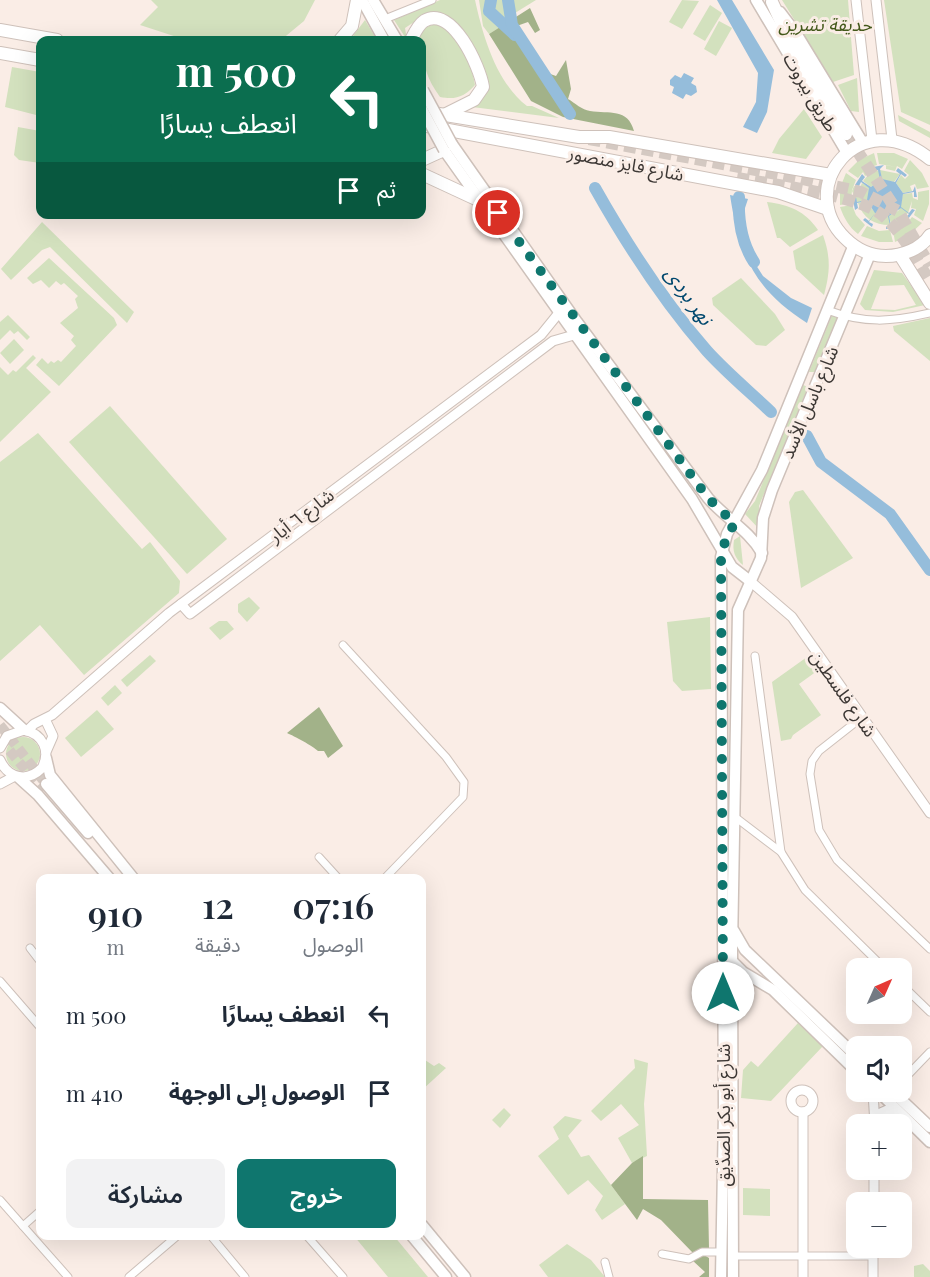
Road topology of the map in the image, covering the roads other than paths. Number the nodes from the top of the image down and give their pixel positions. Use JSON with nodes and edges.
{"nodes":[{"id":1,"x":359,"y":0,"type":"edge"},
{"id":2,"x":373,"y":0,"type":"edge"},
{"id":3,"x":432,"y":0,"type":"edge"},
{"id":4,"x":756,"y":0,"type":"edge"},
{"id":5,"x":856,"y":0,"type":"edge"},
{"id":6,"x":876,"y":0,"type":"edge"},
{"id":7,"x":772,"y":1,"type":"edge"},
{"id":8,"x":385,"y":19,"type":"junction"},
{"id":9,"x":0,"y":30,"type":"edge"},
{"id":10,"x":36,"y":36,"type":"edge"},
{"id":11,"x":343,"y":36,"type":"edge"},
{"id":12,"x":382,"y":36,"type":"edge"},
{"id":13,"x":395,"y":36,"type":"edge"},
{"id":14,"x":413,"y":36,"type":"edge"},
{"id":15,"x":0,"y":53,"type":"edge"},
{"id":16,"x":36,"y":59,"type":"edge"},
{"id":17,"x":426,"y":97,"type":"edge"},
{"id":18,"x":888,"y":107,"type":"junction"},
{"id":19,"x":869,"y":109,"type":"junction"},
{"id":20,"x":426,"y":111,"type":"edge"},
{"id":21,"x":444,"y":115,"type":"junction"},
{"id":22,"x":426,"y":116,"type":"edge"},
{"id":23,"x":426,"y":126,"type":"edge"},
{"id":24,"x":846,"y":134,"type":"tunnel mouth"},
{"id":25,"x":892,"y":139,"type":"junction"},
{"id":26,"x":868,"y":142,"type":"junction"},
{"id":27,"x":448,"y":147,"type":"junction"},
{"id":28,"x":847,"y":153,"type":"junction"},
{"id":29,"x":426,"y":158,"type":"edge"},
{"id":30,"x":930,"y":159,"type":"edge"},
{"id":31,"x":831,"y":175,"type":"junction"},
{"id":32,"x":426,"y":176,"type":"edge"},
{"id":33,"x":478,"y":200,"type":"junction"},
{"id":34,"x":828,"y":210,"type":"junction"},
{"id":35,"x":929,"y":239,"type":"edge"},
{"id":36,"x":853,"y":247,"type":"junction"},
{"id":37,"x":870,"y":254,"type":"junction"},
{"id":38,"x":900,"y":255,"type":"junction"},
{"id":39,"x":843,"y":273,"type":"junction"},
{"id":40,"x":861,"y":281,"type":"junction"},
{"id":41,"x":930,"y":303,"type":"edge"},
{"id":42,"x":827,"y":310,"type":"junction"},
{"id":43,"x":930,"y":313,"type":"edge"},
{"id":44,"x":558,"y":314,"type":"junction"},
{"id":45,"x":846,"y":317,"type":"junction"},
{"id":46,"x":574,"y":335,"type":"junction"},
{"id":47,"x":509,"y":359,"type":"junction"},
{"id":48,"x":516,"y":369,"type":"junction"},
{"id":49,"x":801,"y":374,"type":"junction"},
{"id":50,"x":818,"y":382,"type":"junction"},
{"id":51,"x":449,"y":405,"type":"junction"},
{"id":52,"x":456,"y":415,"type":"junction"},
{"id":53,"x":394,"y":446,"type":"junction"},
{"id":54,"x":401,"y":454,"type":"junction"},
{"id":55,"x":315,"y":504,"type":"junction"},
{"id":56,"x":321,"y":513,"type":"junction"},
{"id":57,"x":735,"y":524,"type":"junction"},
{"id":58,"x":271,"y":536,"type":"junction"},
{"id":59,"x":278,"y":546,"type":"junction"},
{"id":60,"x":723,"y":549,"type":"junction"},
{"id":61,"x":762,"y":553,"type":"junction"},
{"id":62,"x":243,"y":558,"type":"junction"},
{"id":63,"x":758,"y":567,"type":"joint"},
{"id":64,"x":249,"y":568,"type":"junction"},
{"id":65,"x":750,"y":581,"type":"junction"},
{"id":66,"x":722,"y":592,"type":"junction"},
{"id":67,"x":742,"y":597,"type":"junction"},
{"id":68,"x":181,"y":604,"type":"junction"},
{"id":69,"x":343,"y":645,"type":"dead end"},
{"id":70,"x":755,"y":656,"type":"dead end"},
{"id":71,"x":0,"y":708,"type":"edge"},
{"id":72,"x":861,"y":718,"type":"junction"},
{"id":73,"x":45,"y":719,"type":"junction"},
{"id":74,"x":26,"y":730,"type":"junction"},
{"id":75,"x":0,"y":748,"type":"edge"},
{"id":76,"x":46,"y":755,"type":"junction"},
{"id":77,"x":0,"y":760,"type":"edge"},
{"id":78,"x":16,"y":776,"type":"junction"},
{"id":79,"x":0,"y":784,"type":"edge"},
{"id":80,"x":930,"y":813,"type":"edge"},
{"id":81,"x":735,"y":817,"type":"junction"},
{"id":82,"x":782,"y":852,"type":"junction"},
{"id":83,"x":319,"y":857,"type":"dead end"},
{"id":84,"x":106,"y":874,"type":"edge"},
{"id":85,"x":112,"y":874,"type":"edge"},
{"id":86,"x":123,"y":874,"type":"edge"},
{"id":87,"x":130,"y":874,"type":"edge"},
{"id":88,"x":334,"y":874,"type":"edge"},
{"id":89,"x":389,"y":874,"type":"edge"},
{"id":90,"x":732,"y":927,"type":"junction"},
{"id":91,"x":723,"y":941,"type":"junction"},
{"id":92,"x":30,"y":948,"type":"dead end"},
{"id":93,"x":930,"y":949,"type":"edge"},
{"id":94,"x":36,"y":956,"type":"edge"},
{"id":95,"x":874,"y":958,"type":"edge"},
{"id":96,"x":757,"y":961,"type":"junction"},
{"id":97,"x":733,"y":963,"type":"junction"},
{"id":98,"x":743,"y":972,"type":"junction"},
{"id":99,"x":0,"y":981,"type":"edge"},
{"id":100,"x":758,"y":981,"type":"junction"},
{"id":101,"x":912,"y":995,"type":"edge"},
{"id":102,"x":733,"y":998,"type":"junction"},
{"id":103,"x":930,"y":1012,"type":"edge"},
{"id":104,"x":36,"y":1022,"type":"edge"},
{"id":105,"x":846,"y":1046,"type":"edge"},
{"id":106,"x":930,"y":1052,"type":"edge"},
{"id":107,"x":846,"y":1061,"type":"edge"},
{"id":108,"x":912,"y":1071,"type":"edge"},
{"id":109,"x":889,"y":1102,"type":"edge"},
{"id":110,"x":904,"y":1102,"type":"edge"},
{"id":111,"x":898,"y":1111,"type":"junction"},
{"id":112,"x":803,"y":1112,"type":"dead end"},
{"id":113,"x":878,"y":1114,"type":"edge"},
{"id":114,"x":930,"y":1127,"type":"edge"},
{"id":115,"x":930,"y":1142,"type":"edge"},
{"id":116,"x":1,"y":1204,"type":"edge"},
{"id":117,"x":36,"y":1215,"type":"edge"},
{"id":118,"x":23,"y":1226,"type":"junction"},
{"id":119,"x":426,"y":1231,"type":"edge"},
{"id":120,"x":172,"y":1240,"type":"edge"},
{"id":121,"x":214,"y":1240,"type":"edge"},
{"id":122,"x":311,"y":1240,"type":"edge"},
{"id":123,"x":415,"y":1240,"type":"edge"},
{"id":124,"x":722,"y":1252,"type":"junction"},
{"id":125,"x":846,"y":1253,"type":"edge"},
{"id":126,"x":662,"y":1254,"type":"dead end"},
{"id":127,"x":803,"y":1255,"type":"junction"},
{"id":128,"x":734,"y":1256,"type":"junction"},
{"id":129,"x":873,"y":1258,"type":"edge"},
{"id":130,"x":604,"y":1262,"type":"dead end"},
{"id":131,"x":132,"y":1276,"type":"edge"},
{"id":132,"x":68,"y":1277,"type":"edge"},
{"id":133,"x":245,"y":1277,"type":"edge"},
{"id":134,"x":343,"y":1277,"type":"edge"},
{"id":135,"x":446,"y":1277,"type":"edge"},
{"id":136,"x":465,"y":1277,"type":"edge"},
{"id":137,"x":609,"y":1277,"type":"edge"},
{"id":138,"x":721,"y":1277,"type":"edge"},
{"id":139,"x":733,"y":1277,"type":"edge"},
{"id":140,"x":803,"y":1277,"type":"edge"},
{"id":141,"x":873,"y":1277,"type":"edge"}],
"edges":[{"from":1,"to":11,"type":"highway"},
{"from":1,"to":12,"type":"main road"},
{"from":2,"to":8,"type":"main road"},
{"from":3,"to":8,"type":"street"},
{"from":4,"to":28,"type":"main road","name":"طريق بيروت"},
{"from":5,"to":19,"type":"main road"},
{"from":6,"to":18,"type":"main road"},
{"from":7,"to":24,"type":"highway"},
{"from":7,"to":26,"type":"main road","name":"طريق بيروت"},
{"from":8,"to":13,"type":"main road"},
{"from":9,"to":10,"type":"highway"},
{"from":14,"to":21,"type":"highway"},
{"from":15,"to":16,"type":"highway"},
{"from":17,"to":27,"type":"main road","bridge":true},
{"from":18,"to":19,"type":"main road"},
{"from":18,"to":25,"type":"main road"},
{"from":19,"to":26,"type":"main road"},
{"from":20,"to":21,"type":"highway","name":"شارع فايز منصور"},
{"from":21,"to":31,"type":"highway","name":"شارع فايز منصور"},
{"from":22,"to":27,"type":"main road","bridge":true},
{"from":23,"to":34,"type":"highway","name":"شارع فايز منصور"},
{"from":25,"to":26,"type":"highway"},
{"from":25,"to":30,"type":"highway"},
{"from":26,"to":28,"type":"highway"},
{"from":27,"to":29,"type":"highway"},
{"from":27,"to":33,"type":"main road"},
{"from":27,"to":57,"type":"main road"},
{"from":28,"to":31,"type":"highway"},
{"from":31,"to":34,"type":"highway"},
{"from":32,"to":33,"type":"highway"},
{"from":33,"to":44,"type":"main road"},
{"from":34,"to":36,"type":"highway"},
{"from":35,"to":38,"type":"highway"},
{"from":36,"to":37,"type":"highway"},
{"from":36,"to":39,"type":"main road","name":"شارع باسل الأسد"},
{"from":37,"to":38,"type":"highway"},
{"from":37,"to":40,"type":"main road","name":"شارع باسل الأسد"},
{"from":38,"to":41,"type":"highway"},
{"from":39,"to":40,"type":"main road"},
{"from":39,"to":42,"type":"main road","name":"شارع باسل الأسد"},
{"from":40,"to":45,"type":"main road","name":"شارع باسل الأسد"},
{"from":42,"to":45,"type":"street"},
{"from":42,"to":49,"type":"main road","name":"شارع باسل الأسد"},
{"from":43,"to":45,"type":"street"},
{"from":44,"to":46,"type":"main road"},
{"from":44,"to":47,"type":"main road","name":"شارع ٦ أيار"},
{"from":45,"to":50,"type":"main road","name":"شارع باسل الأسد"},
{"from":46,"to":48,"type":"main road","name":"شارع ٦ أيار"},
{"from":46,"to":60,"type":"main road"},
{"from":47,"to":48,"type":"main road"},
{"from":47,"to":51,"type":"main road","name":"شارع ٦ أيار"},
{"from":48,"to":52,"type":"main road","name":"شارع ٦ أيار"},
{"from":49,"to":50,"type":"main road"},
{"from":49,"to":57,"type":"main road","name":"شارع باسل الأسد"},
{"from":50,"to":61,"type":"main road","name":"شارع باسل الأسد"},
{"from":51,"to":52,"type":"main road"},
{"from":51,"to":53,"type":"main road","name":"شارع ٦ أيار"},
{"from":52,"to":54,"type":"main road","name":"شارع ٦ أيار"},
{"from":53,"to":54,"type":"main road"},
{"from":53,"to":55,"type":"main road","name":"شارع ٦ أيار"},
{"from":54,"to":56,"type":"main road","name":"شارع ٦ أيار"},
{"from":55,"to":56,"type":"main road"},
{"from":55,"to":58,"type":"main road","name":"شارع ٦ أيار"},
{"from":56,"to":59,"type":"main road","name":"شارع ٦ أيار"},
{"from":57,"to":60,"type":"main road","name":"شارع أبو بكر الصدّيق"},
{"from":57,"to":61,"type":"main road"},
{"from":58,"to":59,"type":"main road"},
{"from":58,"to":62,"type":"main road","name":"شارع ٦ أيار"},
{"from":59,"to":64,"type":"main road","name":"شارع ٦ أيار"},
{"from":60,"to":65,"type":"main road"},
{"from":60,"to":66,"type":"main road","name":"شارع أبو بكر الصدّيق"},
{"from":61,"to":63,"type":"main road","name":"شارع باسل الأسد"},
{"from":62,"to":64,"type":"main road"},
{"from":62,"to":68,"type":"main road","name":"شارع ٦ أيار"},
{"from":63,"to":65,"type":"main road","name":"شارع أبو بكر الصدّيق"},
{"from":64,"to":68,"type":"main road","name":"شارع ٦ أيار"},
{"from":65,"to":67,"type":"main road","name":"شارع أبو بكر الصدّيق"},
{"from":65,"to":72,"type":"main road","name":"شارع فلسطين"},
{"from":66,"to":67,"type":"main road"},
{"from":66,"to":91,"type":"main road","name":"شارع أبو بكر الصدّيق"},
{"from":67,"to":81,"type":"main road","name":"شارع أبو بكر الصدّيق"},
{"from":68,"to":73,"type":"main road","name":"شارع ٦ أيار"},
{"from":69,"to":89,"type":"street"},
{"from":70,"to":82,"type":"street"},
{"from":71,"to":74,"type":"main road"},
{"from":72,"to":80,"type":"main road","name":"شارع فلسطين"},
{"from":72,"to":93,"type":"street"},
{"from":73,"to":74,"type":"main road","name":"شارع ٦ أيار"},
{"from":73,"to":76,"type":"main road"},
{"from":74,"to":75,"type":"main road","name":"شارع ٦ أيار"},
{"from":74,"to":76,"type":"main road"},
{"from":76,"to":78,"type":"main road"},
{"from":76,"to":87,"type":"main road"},
{"from":77,"to":78,"type":"main road"},
{"from":78,"to":79,"type":"main road"},
{"from":78,"to":84,"type":"main road"},
{"from":81,"to":82,"type":"street"},
{"from":81,"to":90,"type":"main road","name":"شارع أبو بكر الصدّيق"},
{"from":82,"to":95,"type":"street"},
{"from":83,"to":88,"type":"street"},
{"from":85,"to":86,"type":"main road"},
{"from":90,"to":96,"type":"main road"},
{"from":90,"to":97,"type":"main road","name":"شارع أبو بكر الصدّيق"},
{"from":91,"to":97,"type":"main road"},
{"from":91,"to":124,"type":"main road","name":"شارع أبو بكر الصدّيق"},
{"from":92,"to":94,"type":"street"},
{"from":96,"to":98,"type":"main road"},
{"from":96,"to":105,"type":"main road"},
{"from":97,"to":98,"type":"main road"},
{"from":97,"to":102,"type":"main road","name":"شارع أبو بكر الصدّيق"},
{"from":98,"to":100,"type":"main road"},
{"from":99,"to":104,"type":"street"},
{"from":100,"to":102,"type":"main road"},
{"from":100,"to":107,"type":"main road"},
{"from":101,"to":103,"type":"street"},
{"from":102,"to":128,"type":"main road","name":"شارع أبو بكر الصدّيق"},
{"from":106,"to":108,"type":"street"},
{"from":109,"to":111,"type":"main road"},
{"from":110,"to":114,"type":"main road"},
{"from":111,"to":113,"type":"main road"},
{"from":111,"to":115,"type":"main road"},
{"from":112,"to":127,"type":"main road"},
{"from":116,"to":118,"type":"street"},
{"from":117,"to":118,"type":"street"},
{"from":118,"to":132,"type":"street"},
{"from":119,"to":136,"type":"main road"},
{"from":120,"to":131,"type":"street"},
{"from":121,"to":133,"type":"street"},
{"from":122,"to":134,"type":"street"},
{"from":123,"to":135,"type":"main road"},
{"from":124,"to":126,"type":"street"},
{"from":124,"to":138,"type":"main road","name":"شارع أبو بكر الصدّيق"},
{"from":125,"to":127,"type":"street"},
{"from":127,"to":128,"type":"street"},
{"from":127,"to":140,"type":"main road"},
{"from":128,"to":139,"type":"main road","name":"شارع أبو بكر الصدّيق"},
{"from":129,"to":141,"type":"main road"},
{"from":130,"to":137,"type":"street"}]}
